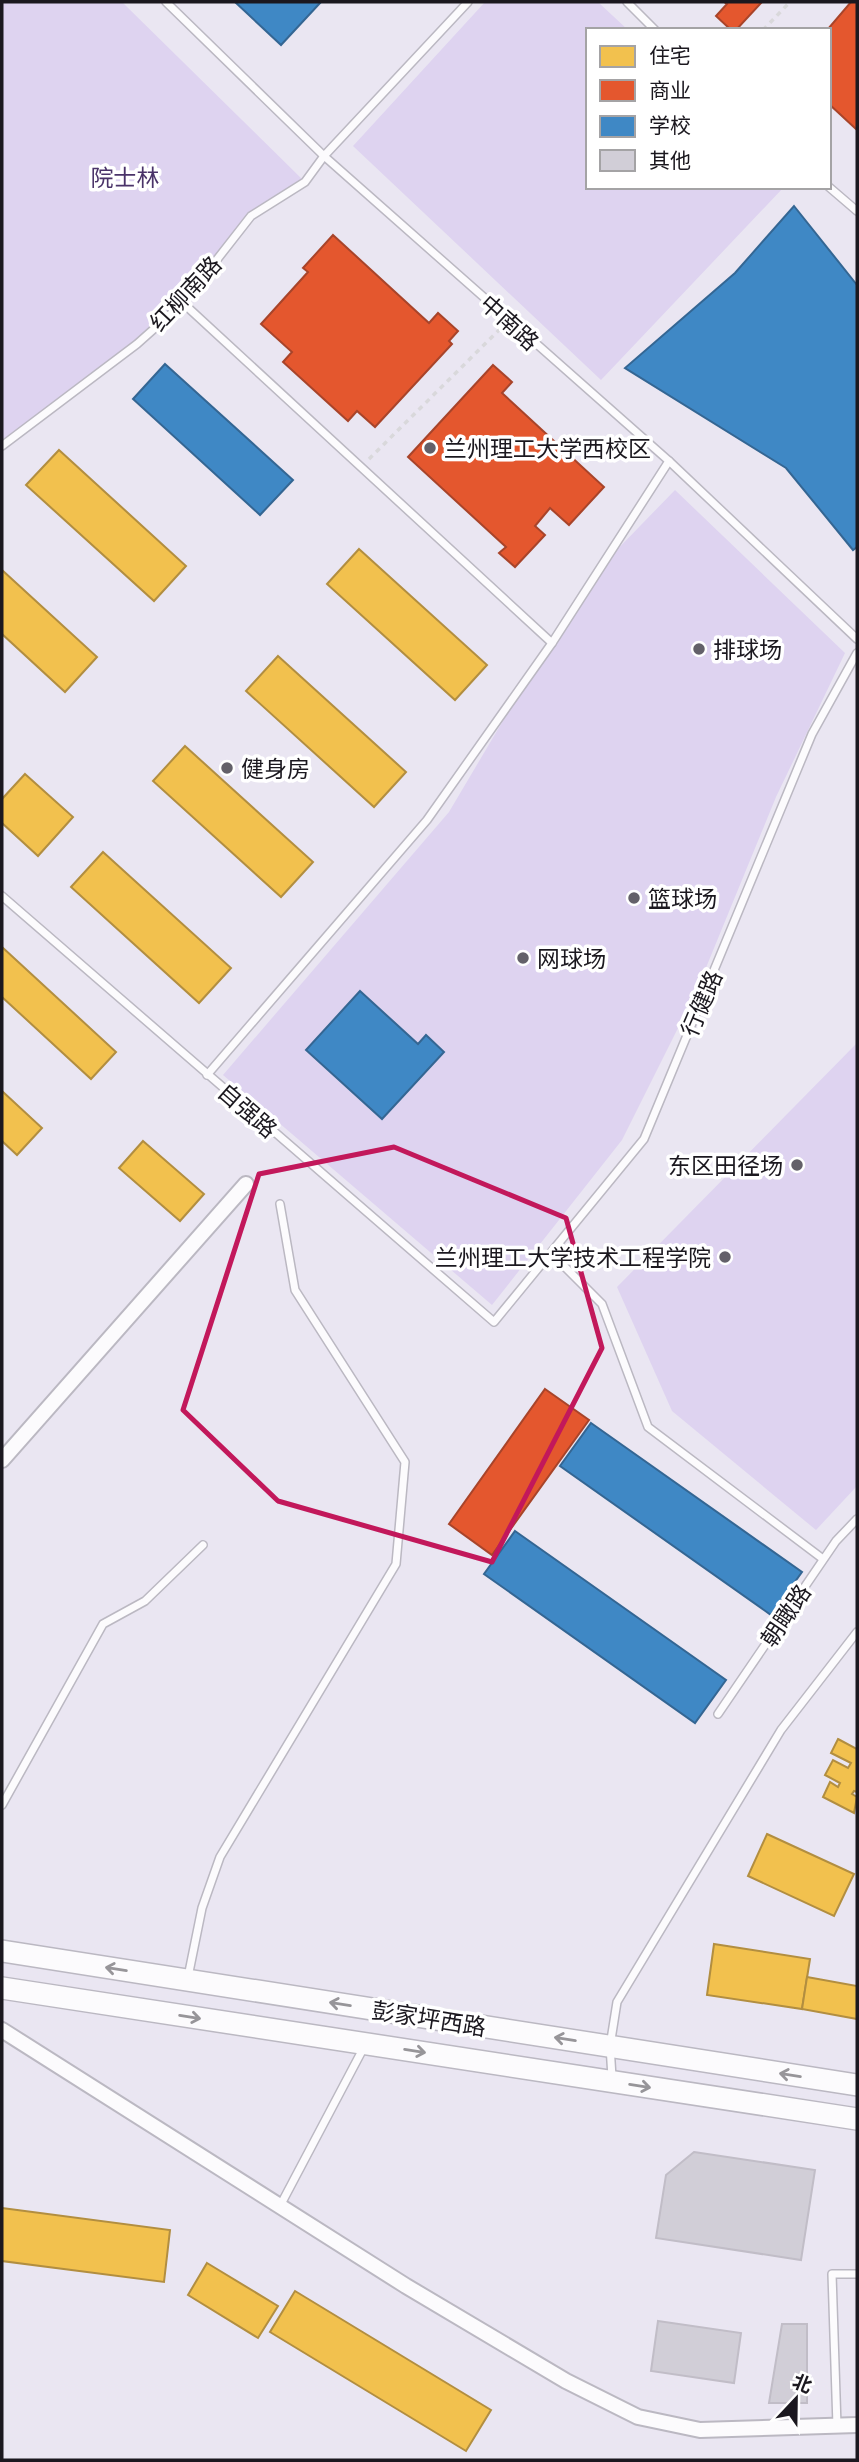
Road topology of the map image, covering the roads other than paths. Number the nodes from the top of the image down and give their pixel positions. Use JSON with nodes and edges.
{"nodes":[{"id":1,"x":166,"y":2,"type":"edge"},
{"id":2,"x":468,"y":2,"type":"edge"},
{"id":3,"x":627,"y":2,"type":"edge"},
{"id":4,"x":653,"y":28,"type":"edge"},
{"id":5,"x":324,"y":156,"type":"junction"},
{"id":6,"x":831,"y":189,"type":"edge"},
{"id":7,"x":857,"y":211,"type":"edge"},
{"id":8,"x":183,"y":303,"type":"junction"},
{"id":9,"x":2,"y":446,"type":"edge"},
{"id":10,"x":669,"y":461,"type":"junction"},
{"id":11,"x":857,"y":639,"type":"edge"},
{"id":12,"x":552,"y":643,"type":"junction"},
{"id":13,"x":857,"y":653,"type":"edge"},
{"id":14,"x":2,"y":896,"type":"edge"},
{"id":15,"x":208,"y":1075,"type":"junction"},
{"id":16,"x":246,"y":1184,"type":"dead end"},
{"id":17,"x":281,"y":1204,"type":"dead end"},
{"id":18,"x":551,"y":1252,"type":"junction"},
{"id":19,"x":494,"y":1322,"type":"joint"},
{"id":20,"x":2,"y":1460,"type":"edge"},
{"id":21,"x":857,"y":1520,"type":"edge"},
{"id":22,"x":203,"y":1545,"type":"dead end"},
{"id":23,"x":823,"y":1559,"type":"junction"},
{"id":24,"x":857,"y":1633,"type":"edge"},
{"id":25,"x":718,"y":1714,"type":"dead end"},
{"id":26,"x":2,"y":1805,"type":"edge"},
{"id":27,"x":2,"y":1951,"type":"edge"},
{"id":28,"x":187,"y":1980,"type":"junction"},
{"id":29,"x":2,"y":1987,"type":"edge"},
{"id":30,"x":2,"y":2030,"type":"edge"},
{"id":31,"x":366,"y":2043,"type":"junction"},
{"id":32,"x":610,"y":2046,"type":"junction"},
{"id":33,"x":612,"y":2082,"type":"junction"},
{"id":34,"x":857,"y":2085,"type":"edge"},
{"id":35,"x":857,"y":2119,"type":"edge"},
{"id":36,"x":280,"y":2206,"type":"junction"},
{"id":37,"x":857,"y":2274,"type":"edge"},
{"id":38,"x":857,"y":2425,"type":"edge"},
{"id":39,"x":836,"y":2426,"type":"junction"}],
"edges":[{"from":1,"to":5,"type":"lane","name":"中南路"},
{"from":2,"to":5,"type":"lane","name":"红柳南路"},
{"from":3,"to":4,"type":"lane"},
{"from":5,"to":8,"type":"lane","name":"红柳南路"},
{"from":5,"to":10,"type":"lane","name":"中南路"},
{"from":6,"to":7,"type":"lane"},
{"from":8,"to":9,"type":"lane","name":"红柳南路"},
{"from":8,"to":12,"type":"lane"},
{"from":10,"to":11,"type":"lane","name":"中南路"},
{"from":10,"to":12,"type":"lane"},
{"from":12,"to":15,"type":"lane"},
{"from":13,"to":18,"type":"lane","name":"行健路"},
{"from":14,"to":15,"type":"lane","name":"自强路"},
{"from":15,"to":19,"type":"lane","name":"自强路"},
{"from":16,"to":20,"type":"street"},
{"from":17,"to":28,"type":"lane"},
{"from":18,"to":19,"type":"lane","name":"行健路"},
{"from":18,"to":23,"type":"lane"},
{"from":21,"to":23,"type":"lane","name":"朝瞰路"},
{"from":22,"to":26,"type":"lane"},
{"from":23,"to":25,"type":"lane","name":"朝瞰路"},
{"from":24,"to":32,"type":"lane"},
{"from":28,"to":27,"type":"main road","name":"彭家坪西路","one_way":true},
{"from":32,"to":28,"type":"main road","name":"彭家坪西路","one_way":true},
{"from":29,"to":31,"type":"main road","name":"彭家坪西路","one_way":true},
{"from":30,"to":36,"type":"street"},
{"from":31,"to":33,"type":"main road","name":"彭家坪西路","one_way":true},
{"from":31,"to":36,"type":"lane"},
{"from":32,"to":33,"type":"lane"},
{"from":34,"to":32,"type":"main road","name":"彭家坪西路","one_way":true},
{"from":33,"to":35,"type":"main road","name":"彭家坪西路","one_way":true},
{"from":36,"to":39,"type":"street"},
{"from":37,"to":39,"type":"lane"},
{"from":38,"to":39,"type":"street"}]}
